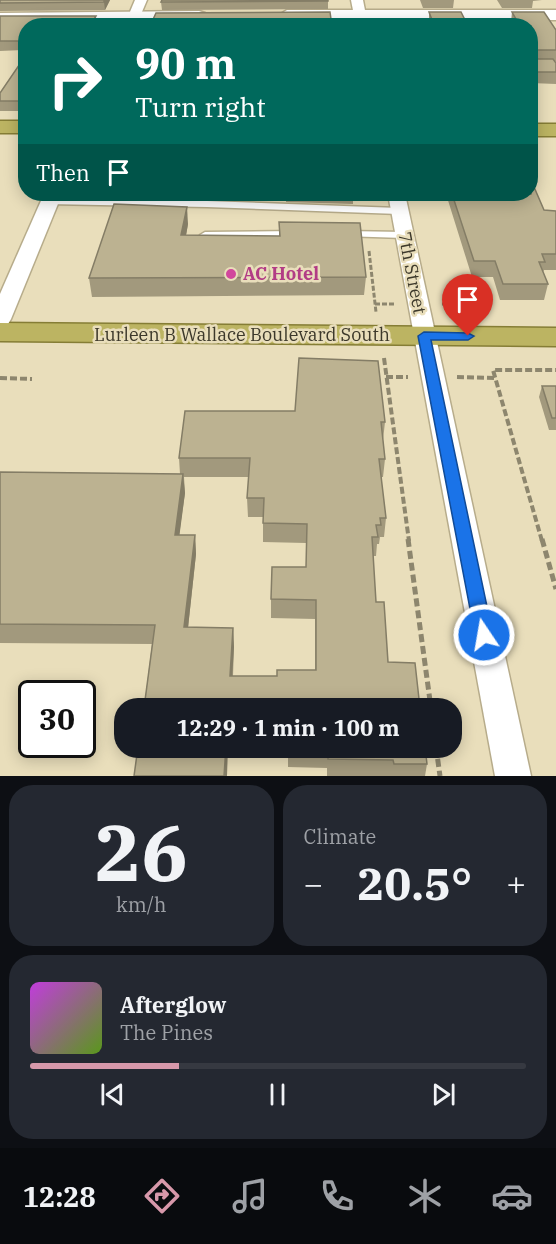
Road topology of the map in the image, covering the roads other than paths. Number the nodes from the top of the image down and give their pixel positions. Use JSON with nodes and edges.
{"nodes":[{"id":1,"x":0,"y":9,"type":"edge"},
{"id":2,"x":135,"y":13,"type":"edge"},
{"id":3,"x":359,"y":13,"type":"edge"},
{"id":4,"x":210,"y":15,"type":"edge"},
{"id":5,"x":272,"y":15,"type":"edge"},
{"id":6,"x":556,"y":15,"type":"edge"},
{"id":7,"x":0,"y":18,"type":"edge"},
{"id":8,"x":18,"y":127,"type":"edge"},
{"id":9,"x":1,"y":128,"type":"edge"},
{"id":10,"x":538,"y":130,"type":"edge"},
{"id":11,"x":556,"y":130,"type":"edge"},
{"id":12,"x":51,"y":201,"type":"edge"},
{"id":13,"x":130,"y":201,"type":"edge"},
{"id":14,"x":400,"y":213,"type":"edge"},
{"id":15,"x":309,"y":234,"type":"edge"},
{"id":16,"x":332,"y":234,"type":"edge"},
{"id":17,"x":205,"y":235,"type":"edge"},
{"id":18,"x":0,"y":319,"type":"edge"},
{"id":19,"x":0,"y":332,"type":"edge"},
{"id":20,"x":424,"y":336,"type":"junction"},
{"id":21,"x":556,"y":338,"type":"edge"},
{"id":22,"x":513,"y":776,"type":"edge"}],
"edges":[{"from":1,"to":2,"type":"main road"},
{"from":2,"to":4,"type":"main road"},
{"from":2,"to":7,"type":"main road"},
{"from":3,"to":5,"type":"main road"},
{"from":3,"to":6,"type":"main road"},
{"from":8,"to":9,"type":"highway"},
{"from":10,"to":11,"type":"highway"},
{"from":12,"to":18,"type":"street"},
{"from":13,"to":14,"type":"lane"},
{"from":14,"to":16,"type":"lane"},
{"from":14,"to":20,"type":"street","name":"7th Street"},
{"from":15,"to":17,"type":"lane"},
{"from":19,"to":20,"type":"highway","name":"Lurleen B Wallace Boulevard South"},
{"from":20,"to":21,"type":"highway","name":"Lurleen B Wallace Boulevard South"},
{"from":20,"to":22,"type":"street","name":"7th Street"}]}
